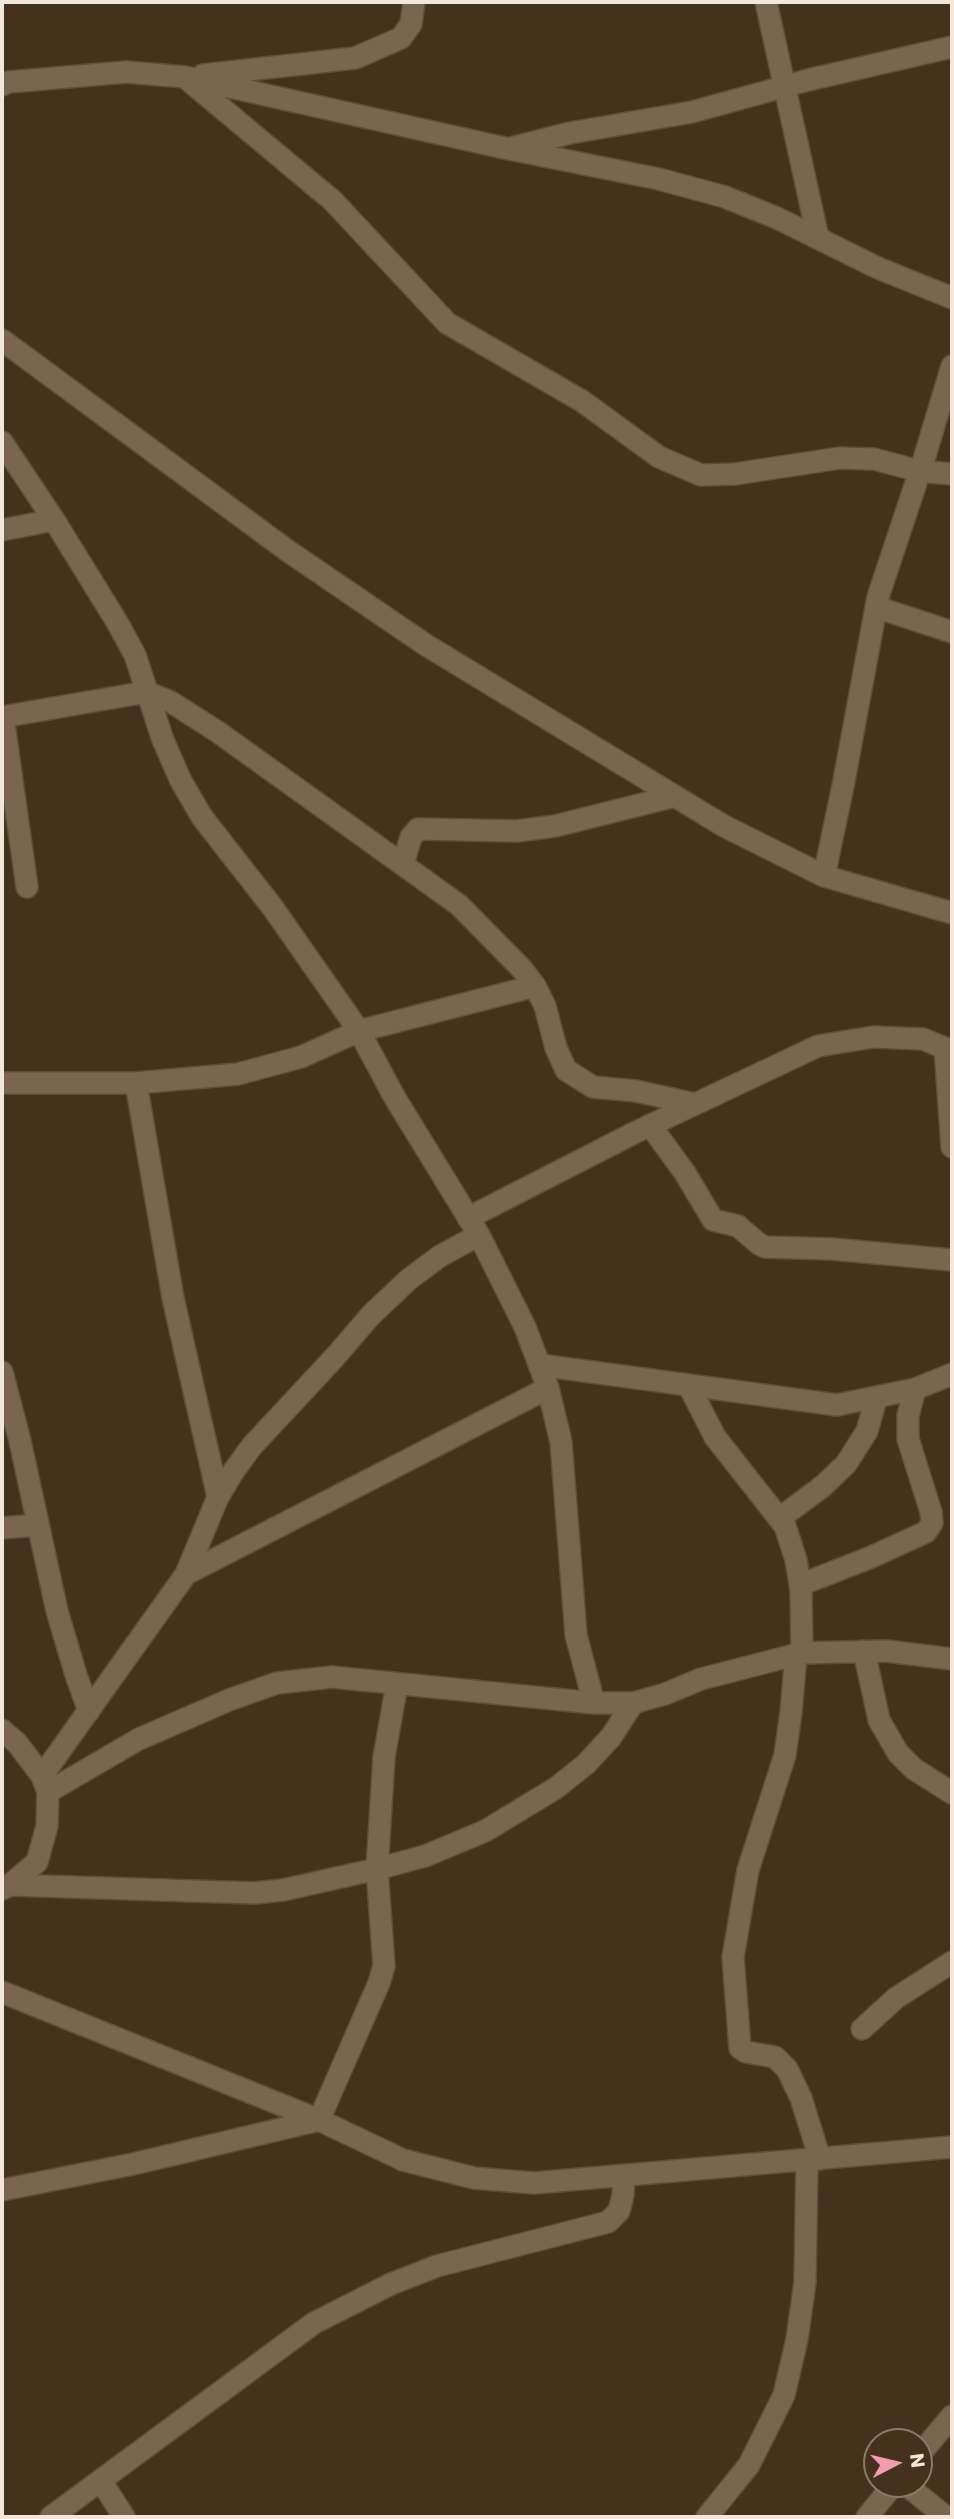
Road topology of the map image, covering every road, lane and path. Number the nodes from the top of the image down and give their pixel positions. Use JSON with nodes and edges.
{"nodes":[{"id":1,"x":414,"y":2,"type":"edge"},
{"id":2,"x":766,"y":2,"type":"edge"},
{"id":3,"x":952,"y":47,"type":"edge"},
{"id":4,"x":185,"y":77,"type":"junction"},
{"id":5,"x":2,"y":85,"type":"edge"},
{"id":6,"x":784,"y":86,"type":"junction"},
{"id":7,"x":509,"y":149,"type":"junction"},
{"id":8,"x":818,"y":238,"type":"junction"},
{"id":9,"x":952,"y":298,"type":"edge"},
{"id":10,"x":2,"y":341,"type":"edge"},
{"id":11,"x":952,"y":366,"type":"edge"},
{"id":12,"x":2,"y":442,"type":"edge"},
{"id":13,"x":919,"y":471,"type":"junction"},
{"id":14,"x":952,"y":474,"type":"edge"},
{"id":15,"x":54,"y":520,"type":"junction"},
{"id":16,"x":2,"y":530,"type":"edge"},
{"id":17,"x":876,"y":607,"type":"junction"},
{"id":18,"x":952,"y":632,"type":"edge"},
{"id":19,"x":146,"y":692,"type":"junction"},
{"id":20,"x":2,"y":717,"type":"edge"},
{"id":21,"x":675,"y":796,"type":"junction"},
{"id":22,"x":402,"y":864,"type":"junction"},
{"id":23,"x":824,"y":876,"type":"junction"},
{"id":24,"x":27,"y":887,"type":"dead end"},
{"id":25,"x":952,"y":913,"type":"edge"},
{"id":26,"x":535,"y":986,"type":"junction"},
{"id":27,"x":359,"y":1031,"type":"junction"},
{"id":28,"x":949,"y":1050,"type":"edge"},
{"id":29,"x":2,"y":1083,"type":"edge"},
{"id":30,"x":136,"y":1083,"type":"junction"},
{"id":31,"x":695,"y":1104,"type":"junction"},
{"id":32,"x":650,"y":1125,"type":"junction"},
{"id":33,"x":952,"y":1147,"type":"edge"},
{"id":34,"x":473,"y":1227,"type":"junction"},
{"id":35,"x":952,"y":1260,"type":"edge"},
{"id":36,"x":540,"y":1364,"type":"junction"},
{"id":37,"x":2,"y":1372,"type":"edge"},
{"id":38,"x":952,"y":1374,"type":"edge"},
{"id":39,"x":689,"y":1386,"type":"junction"},
{"id":40,"x":548,"y":1388,"type":"junction"},
{"id":41,"x":915,"y":1389,"type":"junction"},
{"id":42,"x":876,"y":1399,"type":"junction"},
{"id":43,"x":218,"y":1497,"type":"junction"},
{"id":44,"x":780,"y":1518,"type":"junction"},
{"id":45,"x":37,"y":1525,"type":"junction"},
{"id":46,"x":2,"y":1528,"type":"edge"},
{"id":47,"x":186,"y":1574,"type":"junction"},
{"id":48,"x":800,"y":1585,"type":"junction"},
{"id":49,"x":864,"y":1651,"type":"junction"},
{"id":50,"x":949,"y":1653,"type":"edge"},
{"id":51,"x":799,"y":1654,"type":"junction"},
{"id":52,"x":397,"y":1684,"type":"junction"},
{"id":53,"x":594,"y":1703,"type":"junction"},
{"id":54,"x":633,"y":1703,"type":"junction"},
{"id":55,"x":89,"y":1711,"type":"junction"},
{"id":56,"x":2,"y":1730,"type":"edge"},
{"id":57,"x":45,"y":1784,"type":"junction"},
{"id":58,"x":952,"y":1793,"type":"edge"},
{"id":59,"x":377,"y":1870,"type":"junction"},
{"id":60,"x":6,"y":1887,"type":"edge"},
{"id":61,"x":952,"y":1962,"type":"edge"},
{"id":62,"x":2,"y":1992,"type":"edge"},
{"id":63,"x":862,"y":2029,"type":"dead end"},
{"id":64,"x":319,"y":2120,"type":"junction"},
{"id":65,"x":952,"y":2147,"type":"edge"},
{"id":66,"x":814,"y":2160,"type":"junction"},
{"id":67,"x":624,"y":2175,"type":"junction"},
{"id":68,"x":2,"y":2190,"type":"edge"},
{"id":69,"x":952,"y":2416,"type":"edge"},
{"id":70,"x":933,"y":2438,"type":"edge"},
{"id":71,"x":101,"y":2481,"type":"junction"},
{"id":72,"x":883,"y":2498,"type":"edge"},
{"id":73,"x":922,"y":2498,"type":"edge"},
{"id":74,"x":51,"y":2517,"type":"edge"},
{"id":75,"x":124,"y":2517,"type":"edge"},
{"id":76,"x":707,"y":2517,"type":"edge"},
{"id":77,"x":867,"y":2517,"type":"edge"},
{"id":78,"x":946,"y":2517,"type":"edge"}],
"edges":[{"from":1,"to":4,"type":"street"},
{"from":2,"to":6,"type":"street"},
{"from":3,"to":6,"type":"street"},
{"from":4,"to":5,"type":"street"},
{"from":4,"to":7,"type":"street"},
{"from":4,"to":13,"type":"street"},
{"from":6,"to":7,"type":"street"},
{"from":6,"to":8,"type":"street"},
{"from":7,"to":8,"type":"street"},
{"from":8,"to":9,"type":"street"},
{"from":10,"to":21,"type":"street"},
{"from":11,"to":13,"type":"street"},
{"from":12,"to":15,"type":"street"},
{"from":13,"to":14,"type":"street"},
{"from":13,"to":17,"type":"street"},
{"from":15,"to":16,"type":"street"},
{"from":15,"to":19,"type":"street"},
{"from":17,"to":18,"type":"street"},
{"from":17,"to":23,"type":"street"},
{"from":19,"to":20,"type":"street"},
{"from":19,"to":22,"type":"street"},
{"from":19,"to":27,"type":"street"},
{"from":20,"to":24,"type":"street"},
{"from":21,"to":22,"type":"street"},
{"from":21,"to":23,"type":"street"},
{"from":22,"to":26,"type":"street"},
{"from":23,"to":25,"type":"street"},
{"from":26,"to":27,"type":"street"},
{"from":26,"to":31,"type":"street"},
{"from":27,"to":30,"type":"street"},
{"from":27,"to":34,"type":"street"},
{"from":28,"to":31,"type":"street"},
{"from":28,"to":33,"type":"street"},
{"from":29,"to":30,"type":"street"},
{"from":30,"to":43,"type":"street"},
{"from":31,"to":32,"type":"street"},
{"from":32,"to":34,"type":"street"},
{"from":32,"to":35,"type":"street"},
{"from":34,"to":36,"type":"street"},
{"from":34,"to":43,"type":"street"},
{"from":36,"to":39,"type":"street"},
{"from":36,"to":40,"type":"street"},
{"from":37,"to":45,"type":"street"},
{"from":38,"to":41,"type":"street"},
{"from":39,"to":42,"type":"street"},
{"from":39,"to":44,"type":"street"},
{"from":40,"to":47,"type":"street"},
{"from":40,"to":53,"type":"street"},
{"from":41,"to":42,"type":"street"},
{"from":41,"to":48,"type":"street"},
{"from":42,"to":44,"type":"street"},
{"from":43,"to":47,"type":"street"},
{"from":44,"to":48,"type":"street"},
{"from":45,"to":46,"type":"street"},
{"from":45,"to":55,"type":"street"},
{"from":47,"to":55,"type":"street"},
{"from":48,"to":51,"type":"street"},
{"from":49,"to":50,"type":"street"},
{"from":49,"to":51,"type":"street"},
{"from":49,"to":58,"type":"street"},
{"from":51,"to":54,"type":"street"},
{"from":51,"to":66,"type":"street"},
{"from":52,"to":53,"type":"street"},
{"from":52,"to":57,"type":"street"},
{"from":52,"to":59,"type":"street"},
{"from":53,"to":54,"type":"street"},
{"from":54,"to":59,"type":"street"},
{"from":55,"to":57,"type":"street"},
{"from":56,"to":57,"type":"street"},
{"from":57,"to":60,"type":"street"},
{"from":59,"to":60,"type":"street"},
{"from":59,"to":64,"type":"street"},
{"from":61,"to":63,"type":"street"},
{"from":62,"to":64,"type":"street"},
{"from":64,"to":67,"type":"street"},
{"from":64,"to":68,"type":"street"},
{"from":65,"to":66,"type":"street"},
{"from":66,"to":67,"type":"street"},
{"from":66,"to":76,"type":"street"},
{"from":67,"to":71,"type":"street"},
{"from":69,"to":70,"type":"street"},
{"from":71,"to":74,"type":"street"},
{"from":71,"to":75,"type":"street"},
{"from":72,"to":77,"type":"street"},
{"from":73,"to":78,"type":"street"}]}
